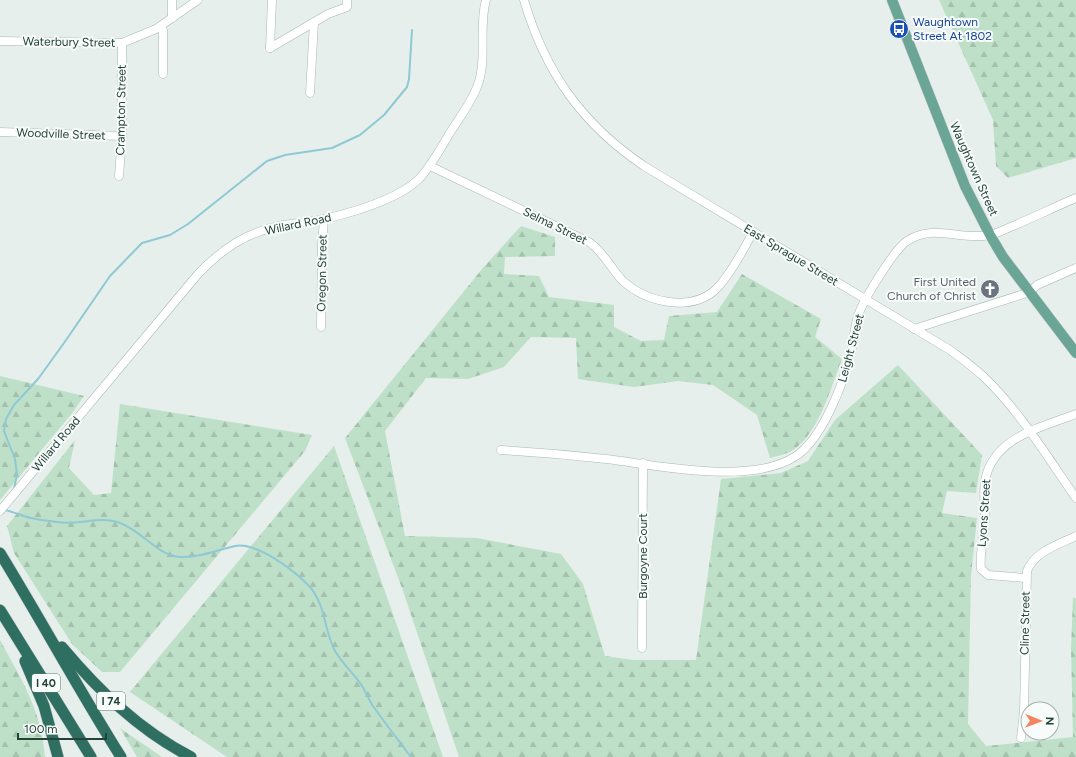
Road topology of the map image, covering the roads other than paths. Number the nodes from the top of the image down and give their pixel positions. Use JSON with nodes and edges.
{"nodes":[{"id":1,"x":172,"y":0,"type":"edge"},
{"id":2,"x":198,"y":0,"type":"edge"},
{"id":3,"x":272,"y":0,"type":"edge"},
{"id":4,"x":486,"y":0,"type":"edge"},
{"id":5,"x":524,"y":0,"type":"edge"},
{"id":6,"x":892,"y":0,"type":"edge"},
{"id":7,"x":347,"y":4,"type":"edge"},
{"id":8,"x":172,"y":18,"type":"junction"},
{"id":9,"x":314,"y":22,"type":"junction"},
{"id":10,"x":161,"y":26,"type":"junction"},
{"id":11,"x":0,"y":41,"type":"edge"},
{"id":12,"x":122,"y":43,"type":"junction"},
{"id":13,"x":162,"y":74,"type":"dead end"},
{"id":14,"x":310,"y":93,"type":"dead end"},
{"id":15,"x":0,"y":132,"type":"edge"},
{"id":16,"x":122,"y":136,"type":"junction"},
{"id":17,"x":430,"y":166,"type":"junction"},
{"id":18,"x":120,"y":176,"type":"dead end"},
{"id":19,"x":1076,"y":198,"type":"edge"},
{"id":20,"x":324,"y":219,"type":"junction"},
{"id":21,"x":753,"y":232,"type":"junction"},
{"id":22,"x":990,"y":235,"type":"junction"},
{"id":23,"x":1076,"y":268,"type":"edge"},
{"id":24,"x":1030,"y":292,"type":"junction"},
{"id":25,"x":866,"y":300,"type":"junction"},
{"id":26,"x":321,"y":327,"type":"dead end"},
{"id":27,"x":914,"y":329,"type":"junction"},
{"id":28,"x":1072,"y":341,"type":"edge"},
{"id":29,"x":1076,"y":353,"type":"edge"},
{"id":30,"x":1076,"y":414,"type":"edge"},
{"id":31,"x":1029,"y":432,"type":"junction"},
{"id":32,"x":501,"y":450,"type":"dead end"},
{"id":33,"x":643,"y":463,"type":"junction"},
{"id":34,"x":1076,"y":498,"type":"edge"},
{"id":35,"x":0,"y":511,"type":"edge"},
{"id":36,"x":1076,"y":536,"type":"edge"},
{"id":37,"x":0,"y":553,"type":"edge"},
{"id":38,"x":1026,"y":578,"type":"junction"},
{"id":39,"x":0,"y":610,"type":"edge"},
{"id":40,"x":46,"y":628,"type":"junction"},
{"id":41,"x":642,"y":648,"type":"dead end"},
{"id":42,"x":1024,"y":701,"type":"edge"},
{"id":43,"x":58,"y":757,"type":"edge"},
{"id":44,"x":91,"y":757,"type":"edge"},
{"id":45,"x":121,"y":757,"type":"edge"},
{"id":46,"x":191,"y":757,"type":"edge"}],
"edges":[{"from":1,"to":8,"type":"street"},
{"from":2,"to":8,"type":"street","name":"Waterbury Street"},
{"from":3,"to":9,"type":"street"},
{"from":4,"to":17,"type":"street","name":"Willard Road"},
{"from":5,"to":21,"type":"street","name":"East Sprague Street"},
{"from":6,"to":22,"type":"main road","name":"Waughtown Street"},
{"from":7,"to":9,"type":"street"},
{"from":8,"to":10,"type":"street","name":"Waterbury Street"},
{"from":9,"to":14,"type":"street"},
{"from":10,"to":12,"type":"street","name":"Waterbury Street"},
{"from":10,"to":13,"type":"street"},
{"from":11,"to":12,"type":"street","name":"Waterbury Street"},
{"from":12,"to":16,"type":"street","name":"Crampton Street"},
{"from":15,"to":16,"type":"street","name":"Woodville Street"},
{"from":16,"to":18,"type":"street","name":"Crampton Street"},
{"from":17,"to":20,"type":"street","name":"Willard Road"},
{"from":17,"to":21,"type":"street","name":"Selma Street"},
{"from":19,"to":22,"type":"street","name":"Leight Street"},
{"from":20,"to":26,"type":"street","name":"Oregon Street"},
{"from":20,"to":35,"type":"street","name":"Willard Road"},
{"from":21,"to":25,"type":"street","name":"East Sprague Street"},
{"from":22,"to":24,"type":"main road","name":"Waughtown Street"},
{"from":22,"to":25,"type":"street","name":"Leight Street"},
{"from":23,"to":24,"type":"street"},
{"from":24,"to":27,"type":"street"},
{"from":24,"to":28,"type":"main road","name":"Waughtown Street"},
{"from":25,"to":27,"type":"street","name":"East Sprague Street"},
{"from":25,"to":33,"type":"street","name":"Leight Street"},
{"from":27,"to":31,"type":"street","name":"East Sprague Street"},
{"from":28,"to":29,"type":"main road","name":"Waughtown Street"},
{"from":30,"to":31,"type":"street","name":"Lyons Street"},
{"from":31,"to":34,"type":"street","name":"East Sprague Street"},
{"from":31,"to":38,"type":"street","name":"Lyons Street"},
{"from":32,"to":33,"type":"street","name":"Leight Street"},
{"from":33,"to":41,"type":"street","name":"Burgoyne Court"},
{"from":36,"to":38,"type":"street","name":"Cline Street"},
{"from":37,"to":40,"type":"highway","number":"I 40"},
{"from":38,"to":42,"type":"street","name":"Cline Street"},
{"from":39,"to":43,"type":"highway"},
{"from":39,"to":44,"type":"highway","number":"I 40"},
{"from":40,"to":45,"type":"highway","number":"I 40"},
{"from":40,"to":46,"type":"highway","number":"I 74"}]}
